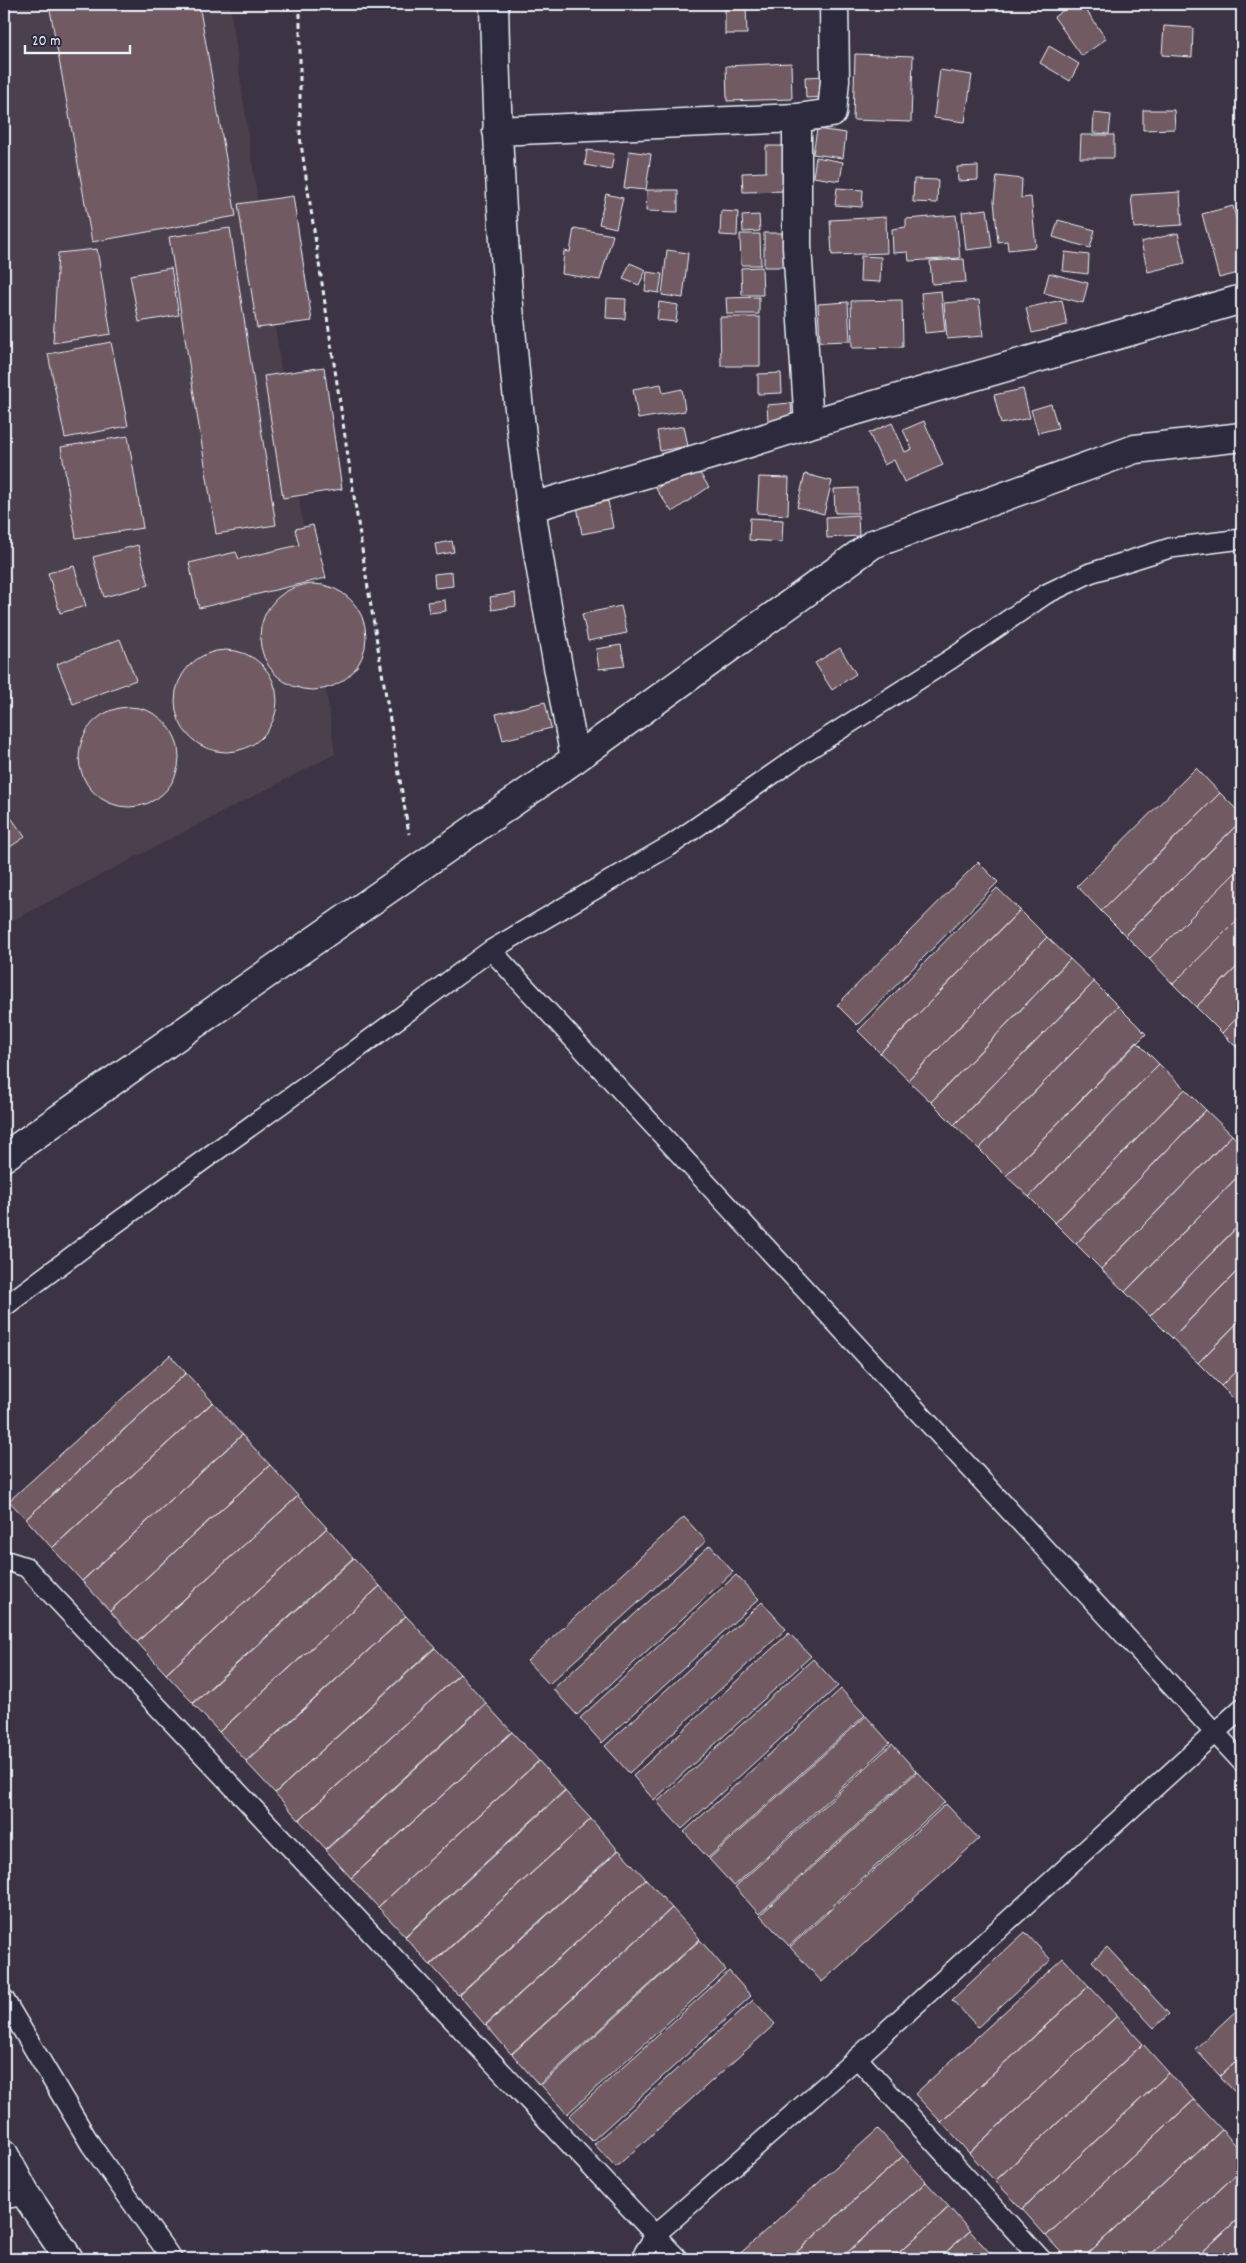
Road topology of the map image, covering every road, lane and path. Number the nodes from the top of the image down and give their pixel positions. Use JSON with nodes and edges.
{"nodes":[{"id":1,"x":300,"y":4,"type":"edge"},
{"id":2,"x":494,"y":4,"type":"edge"},
{"id":3,"x":834,"y":4,"type":"edge"},
{"id":4,"x":796,"y":118,"type":"junction"},
{"id":5,"x":497,"y":131,"type":"junction"},
{"id":6,"x":1242,"y":299,"type":"edge"},
{"id":7,"x":810,"y":424,"type":"junction"},
{"id":8,"x":1242,"y":437,"type":"edge"},
{"id":9,"x":532,"y":507,"type":"junction"},
{"id":10,"x":1242,"y":539,"type":"edge"},
{"id":11,"x":575,"y":759,"type":"junction"},
{"id":12,"x":415,"y":870,"type":"junction"},
{"id":13,"x":492,"y":950,"type":"junction"},
{"id":14,"x":4,"y":1157,"type":"edge"},
{"id":15,"x":4,"y":1307,"type":"edge"},
{"id":16,"x":4,"y":1560,"type":"edge"},
{"id":17,"x":1242,"y":1708,"type":"edge"},
{"id":18,"x":1216,"y":1732,"type":"junction"},
{"id":19,"x":1242,"y":1762,"type":"edge"},
{"id":20,"x":4,"y":1999,"type":"edge"},
{"id":21,"x":857,"y":2058,"type":"junction"},
{"id":22,"x":4,"y":2154,"type":"edge"},
{"id":23,"x":15,"y":2197,"type":"edge"},
{"id":24,"x":656,"y":2234,"type":"junction"},
{"id":25,"x":69,"y":2259,"type":"edge"},
{"id":26,"x":172,"y":2259,"type":"edge"},
{"id":27,"x":640,"y":2259,"type":"edge"},
{"id":28,"x":678,"y":2259,"type":"edge"},
{"id":29,"x":1041,"y":2259,"type":"edge"}],
"edges":[{"from":1,"to":12,"type":"path"},
{"from":2,"to":5,"type":"street"},
{"from":3,"to":4,"type":"street"},
{"from":4,"to":5,"type":"street"},
{"from":4,"to":7,"type":"street"},
{"from":5,"to":9,"type":"street"},
{"from":6,"to":7,"type":"street"},
{"from":7,"to":9,"type":"street"},
{"from":8,"to":11,"type":"street"},
{"from":9,"to":11,"type":"street"},
{"from":10,"to":13,"type":"lane"},
{"from":11,"to":12,"type":"street"},
{"from":12,"to":14,"type":"street"},
{"from":13,"to":15,"type":"lane"},
{"from":13,"to":18,"type":"lane"},
{"from":16,"to":24,"type":"lane"},
{"from":17,"to":18,"type":"lane"},
{"from":18,"to":19,"type":"lane"},
{"from":18,"to":21,"type":"lane"},
{"from":20,"to":26,"type":"lane"},
{"from":21,"to":24,"type":"lane"},
{"from":21,"to":29,"type":"lane"},
{"from":22,"to":23,"type":"street"},
{"from":23,"to":25,"type":"street"},
{"from":24,"to":27,"type":"lane"},
{"from":24,"to":28,"type":"lane"}]}
